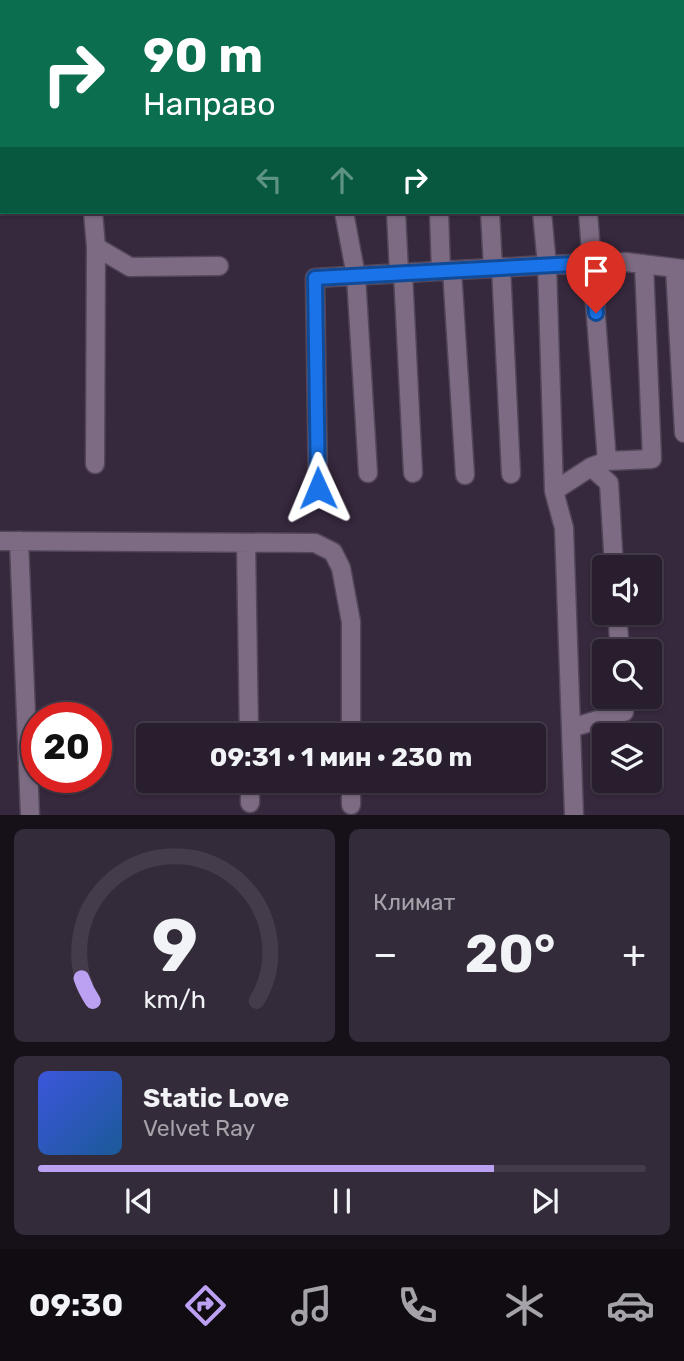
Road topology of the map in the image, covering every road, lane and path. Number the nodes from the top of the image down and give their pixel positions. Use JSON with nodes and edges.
{"nodes":[{"id":1,"x":93,"y":214,"type":"edge"},
{"id":2,"x":344,"y":214,"type":"edge"},
{"id":3,"x":396,"y":214,"type":"edge"},
{"id":4,"x":439,"y":214,"type":"edge"},
{"id":5,"x":489,"y":214,"type":"edge"},
{"id":6,"x":542,"y":214,"type":"edge"},
{"id":7,"x":588,"y":214,"type":"edge"},
{"id":8,"x":96,"y":247,"type":"junction"},
{"id":9,"x":592,"y":263,"type":"junction"},
{"id":10,"x":644,"y":264,"type":"junction"},
{"id":11,"x":547,"y":265,"type":"junction"},
{"id":12,"x":219,"y":266,"type":"dead end"},
{"id":13,"x":497,"y":268,"type":"junction"},
{"id":14,"x":679,"y":268,"type":"edge"},
{"id":15,"x":447,"y":270,"type":"junction"},
{"id":16,"x":401,"y":273,"type":"junction"},
{"id":17,"x":356,"y":276,"type":"junction"},
{"id":18,"x":684,"y":433,"type":"edge"},
{"id":19,"x":95,"y":464,"type":"dead end"},
{"id":20,"x":599,"y":464,"type":"junction"},
{"id":21,"x":368,"y":473,"type":"dead end"},
{"id":22,"x":413,"y":473,"type":"dead end"},
{"id":23,"x":510,"y":474,"type":"dead end"},
{"id":24,"x":465,"y":475,"type":"dead end"},
{"id":25,"x":318,"y":488,"type":"dead end"},
{"id":26,"x":554,"y":491,"type":"junction"},
{"id":27,"x":0,"y":541,"type":"edge"},
{"id":28,"x":19,"y":541,"type":"junction"},
{"id":29,"x":246,"y":543,"type":"junction"},
{"id":30,"x":613,"y":555,"type":"edge"},
{"id":31,"x":624,"y":709,"type":"edge"},
{"id":32,"x":249,"y":723,"type":"edge"},
{"id":33,"x":351,"y":723,"type":"edge"},
{"id":34,"x":571,"y":728,"type":"junction"},
{"id":35,"x":250,"y":793,"type":"edge"},
{"id":36,"x":351,"y":793,"type":"edge"},
{"id":37,"x":250,"y":803,"type":"dead end"},
{"id":38,"x":351,"y":805,"type":"dead end"},
{"id":39,"x":30,"y":815,"type":"edge"},
{"id":40,"x":574,"y":815,"type":"edge"}],
"edges":[{"from":1,"to":8,"type":"lane"},
{"from":2,"to":17,"type":"lane"},
{"from":3,"to":16,"type":"lane"},
{"from":4,"to":15,"type":"lane"},
{"from":5,"to":13,"type":"lane"},
{"from":6,"to":11,"type":"lane"},
{"from":7,"to":9,"type":"lane"},
{"from":8,"to":12,"type":"lane"},
{"from":8,"to":19,"type":"lane"},
{"from":9,"to":10,"type":"lane"},
{"from":9,"to":11,"type":"lane"},
{"from":9,"to":20,"type":"lane"},
{"from":10,"to":14,"type":"lane"},
{"from":10,"to":20,"type":"lane"},
{"from":11,"to":13,"type":"lane"},
{"from":11,"to":26,"type":"lane"},
{"from":13,"to":15,"type":"lane"},
{"from":13,"to":23,"type":"lane"},
{"from":14,"to":18,"type":"lane"},
{"from":15,"to":16,"type":"lane"},
{"from":15,"to":24,"type":"lane"},
{"from":16,"to":17,"type":"lane"},
{"from":16,"to":22,"type":"lane"},
{"from":17,"to":21,"type":"lane"},
{"from":17,"to":25,"type":"lane"},
{"from":20,"to":26,"type":"lane"},
{"from":20,"to":30,"type":"lane"},
{"from":26,"to":34,"type":"lane"},
{"from":27,"to":28,"type":"lane"},
{"from":28,"to":29,"type":"lane"},
{"from":28,"to":39,"type":"lane"},
{"from":29,"to":32,"type":"lane"},
{"from":29,"to":33,"type":"lane"},
{"from":31,"to":34,"type":"lane"},
{"from":34,"to":40,"type":"lane"},
{"from":35,"to":37,"type":"lane"},
{"from":36,"to":38,"type":"lane"}]}
